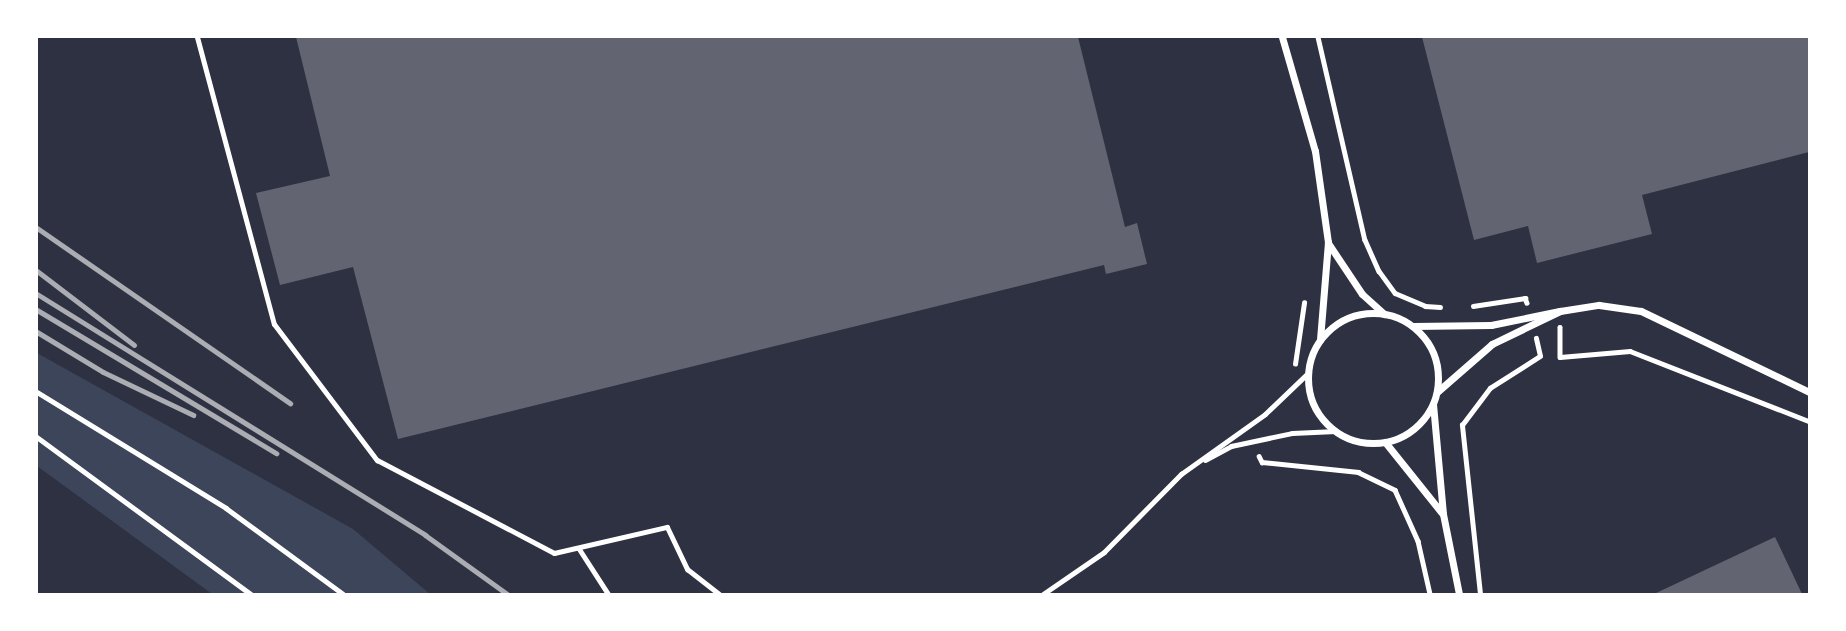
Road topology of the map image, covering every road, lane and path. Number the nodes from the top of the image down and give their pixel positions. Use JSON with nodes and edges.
{"nodes":[{"id":1,"x":197,"y":37,"type":"edge"},
{"id":2,"x":1282,"y":37,"type":"edge"},
{"id":3,"x":1318,"y":37,"type":"edge"},
{"id":4,"x":1328,"y":242,"type":"junction"},
{"id":5,"x":1448,"y":307,"type":"dead end"},
{"id":6,"x":1469,"y":307,"type":"dead end"},
{"id":7,"x":1560,"y":312,"type":"junction"},
{"id":8,"x":1384,"y":314,"type":"junction"},
{"id":9,"x":1531,"y":321,"type":"junction"},
{"id":10,"x":1412,"y":326,"type":"junction"},
{"id":11,"x":1320,"y":341,"type":"junction"},
{"id":12,"x":1309,"y":372,"type":"junction"},
{"id":13,"x":37,"y":391,"type":"edge"},
{"id":14,"x":1437,"y":392,"type":"junction"},
{"id":15,"x":1809,"y":392,"type":"edge"},
{"id":16,"x":1433,"y":403,"type":"junction"},
{"id":17,"x":1809,"y":421,"type":"edge"},
{"id":18,"x":1336,"y":431,"type":"junction"},
{"id":19,"x":37,"y":437,"type":"edge"},
{"id":20,"x":1385,"y":442,"type":"junction"},
{"id":21,"x":1181,"y":474,"type":"junction"},
{"id":22,"x":1443,"y":514,"type":"junction"},
{"id":23,"x":579,"y":549,"type":"junction"},
{"id":24,"x":251,"y":594,"type":"edge"},
{"id":25,"x":343,"y":594,"type":"edge"},
{"id":26,"x":608,"y":594,"type":"edge"},
{"id":27,"x":719,"y":594,"type":"edge"},
{"id":28,"x":1043,"y":594,"type":"edge"},
{"id":29,"x":1459,"y":594,"type":"edge"},
{"id":30,"x":1480,"y":594,"type":"edge"}],
"edges":[{"from":1,"to":23,"type":"lane"},
{"from":2,"to":4,"type":"street"},
{"from":3,"to":5,"type":"path"},
{"from":4,"to":8,"type":"street"},
{"from":4,"to":11,"type":"street"},
{"from":6,"to":9,"type":"path"},
{"from":7,"to":9,"type":"street"},
{"from":7,"to":15,"type":"street"},
{"from":7,"to":17,"type":"path"},
{"from":8,"to":10,"type":"street"},
{"from":8,"to":11,"type":"street"},
{"from":9,"to":10,"type":"street"},
{"from":9,"to":14,"type":"street"},
{"from":9,"to":30,"type":"path"},
{"from":10,"to":14,"type":"street"},
{"from":11,"to":12,"type":"street"},
{"from":12,"to":18,"type":"street"},
{"from":12,"to":21,"type":"lane"},
{"from":13,"to":25,"type":"path"},
{"from":14,"to":16,"type":"street"},
{"from":16,"to":20,"type":"street"},
{"from":16,"to":22,"type":"street"},
{"from":18,"to":20,"type":"street"},
{"from":18,"to":21,"type":"lane"},
{"from":19,"to":24,"type":"path"},
{"from":20,"to":22,"type":"street"},
{"from":21,"to":28,"type":"lane"},
{"from":22,"to":29,"type":"street"},
{"from":23,"to":26,"type":"lane"},
{"from":23,"to":27,"type":"lane"}]}
